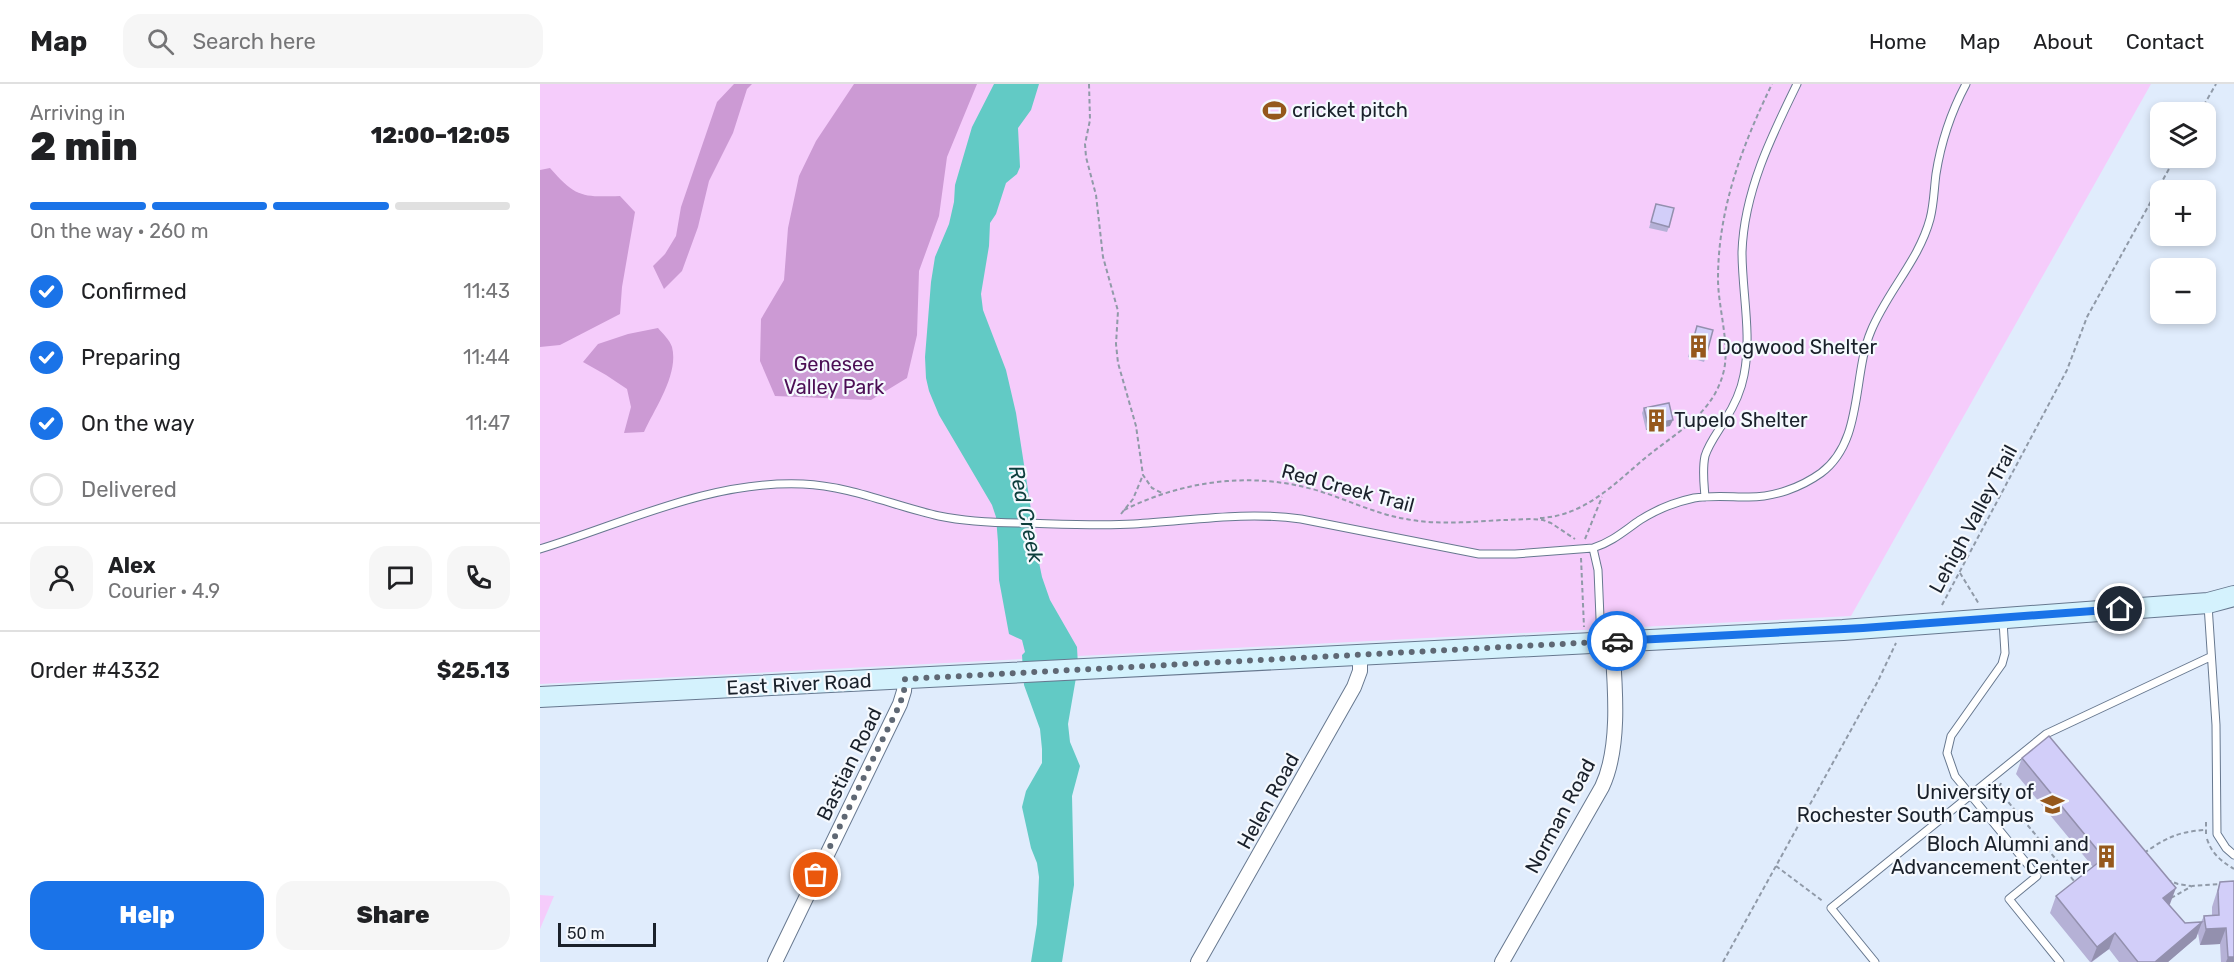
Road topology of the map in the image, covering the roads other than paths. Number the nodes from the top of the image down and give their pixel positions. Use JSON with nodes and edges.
{"nodes":[{"id":1,"x":1797,"y":84,"type":"edge"},
{"id":2,"x":1966,"y":84,"type":"edge"},
{"id":3,"x":1705,"y":497,"type":"junction"},
{"id":4,"x":1593,"y":548,"type":"junction"},
{"id":5,"x":540,"y":549,"type":"edge"},
{"id":6,"x":2234,"y":596,"type":"edge"},
{"id":7,"x":2208,"y":603,"type":"junction"},
{"id":8,"x":2234,"y":607,"type":"edge"},
{"id":9,"x":1995,"y":619,"type":"junction"},
{"id":10,"x":1607,"y":641,"type":"junction"},
{"id":11,"x":1360,"y":655,"type":"junction"},
{"id":12,"x":2210,"y":657,"type":"junction"},
{"id":13,"x":905,"y":679,"type":"junction"},
{"id":14,"x":540,"y":697,"type":"edge"},
{"id":15,"x":1971,"y":794,"type":"junction"},
{"id":16,"x":2234,"y":855,"type":"edge"},
{"id":17,"x":775,"y":962,"type":"edge"},
{"id":18,"x":1198,"y":962,"type":"edge"},
{"id":19,"x":1502,"y":962,"type":"edge"},
{"id":20,"x":1875,"y":962,"type":"edge"},
{"id":21,"x":2060,"y":962,"type":"edge"}],
"edges":[{"from":1,"to":3,"type":"lane"},
{"from":2,"to":3,"type":"lane"},
{"from":3,"to":4,"type":"lane"},
{"from":4,"to":5,"type":"lane"},
{"from":4,"to":10,"type":"lane"},
{"from":6,"to":7,"type":"street","name":"East River Road"},
{"from":7,"to":8,"type":"street","name":"East River Road"},
{"from":7,"to":9,"type":"street","name":"East River Road"},
{"from":7,"to":12,"type":"lane"},
{"from":9,"to":10,"type":"street","name":"East River Road"},
{"from":9,"to":15,"type":"lane"},
{"from":10,"to":11,"type":"street","name":"East River Road"},
{"from":10,"to":19,"type":"street","name":"Norman Road"},
{"from":11,"to":13,"type":"street","name":"East River Road"},
{"from":11,"to":18,"type":"street","name":"Helen Road"},
{"from":12,"to":15,"type":"lane"},
{"from":12,"to":16,"type":"lane"},
{"from":13,"to":14,"type":"street","name":"East River Road"},
{"from":13,"to":17,"type":"street","name":"Bastian Road"},
{"from":15,"to":20,"type":"lane"},
{"from":15,"to":21,"type":"lane"}]}
